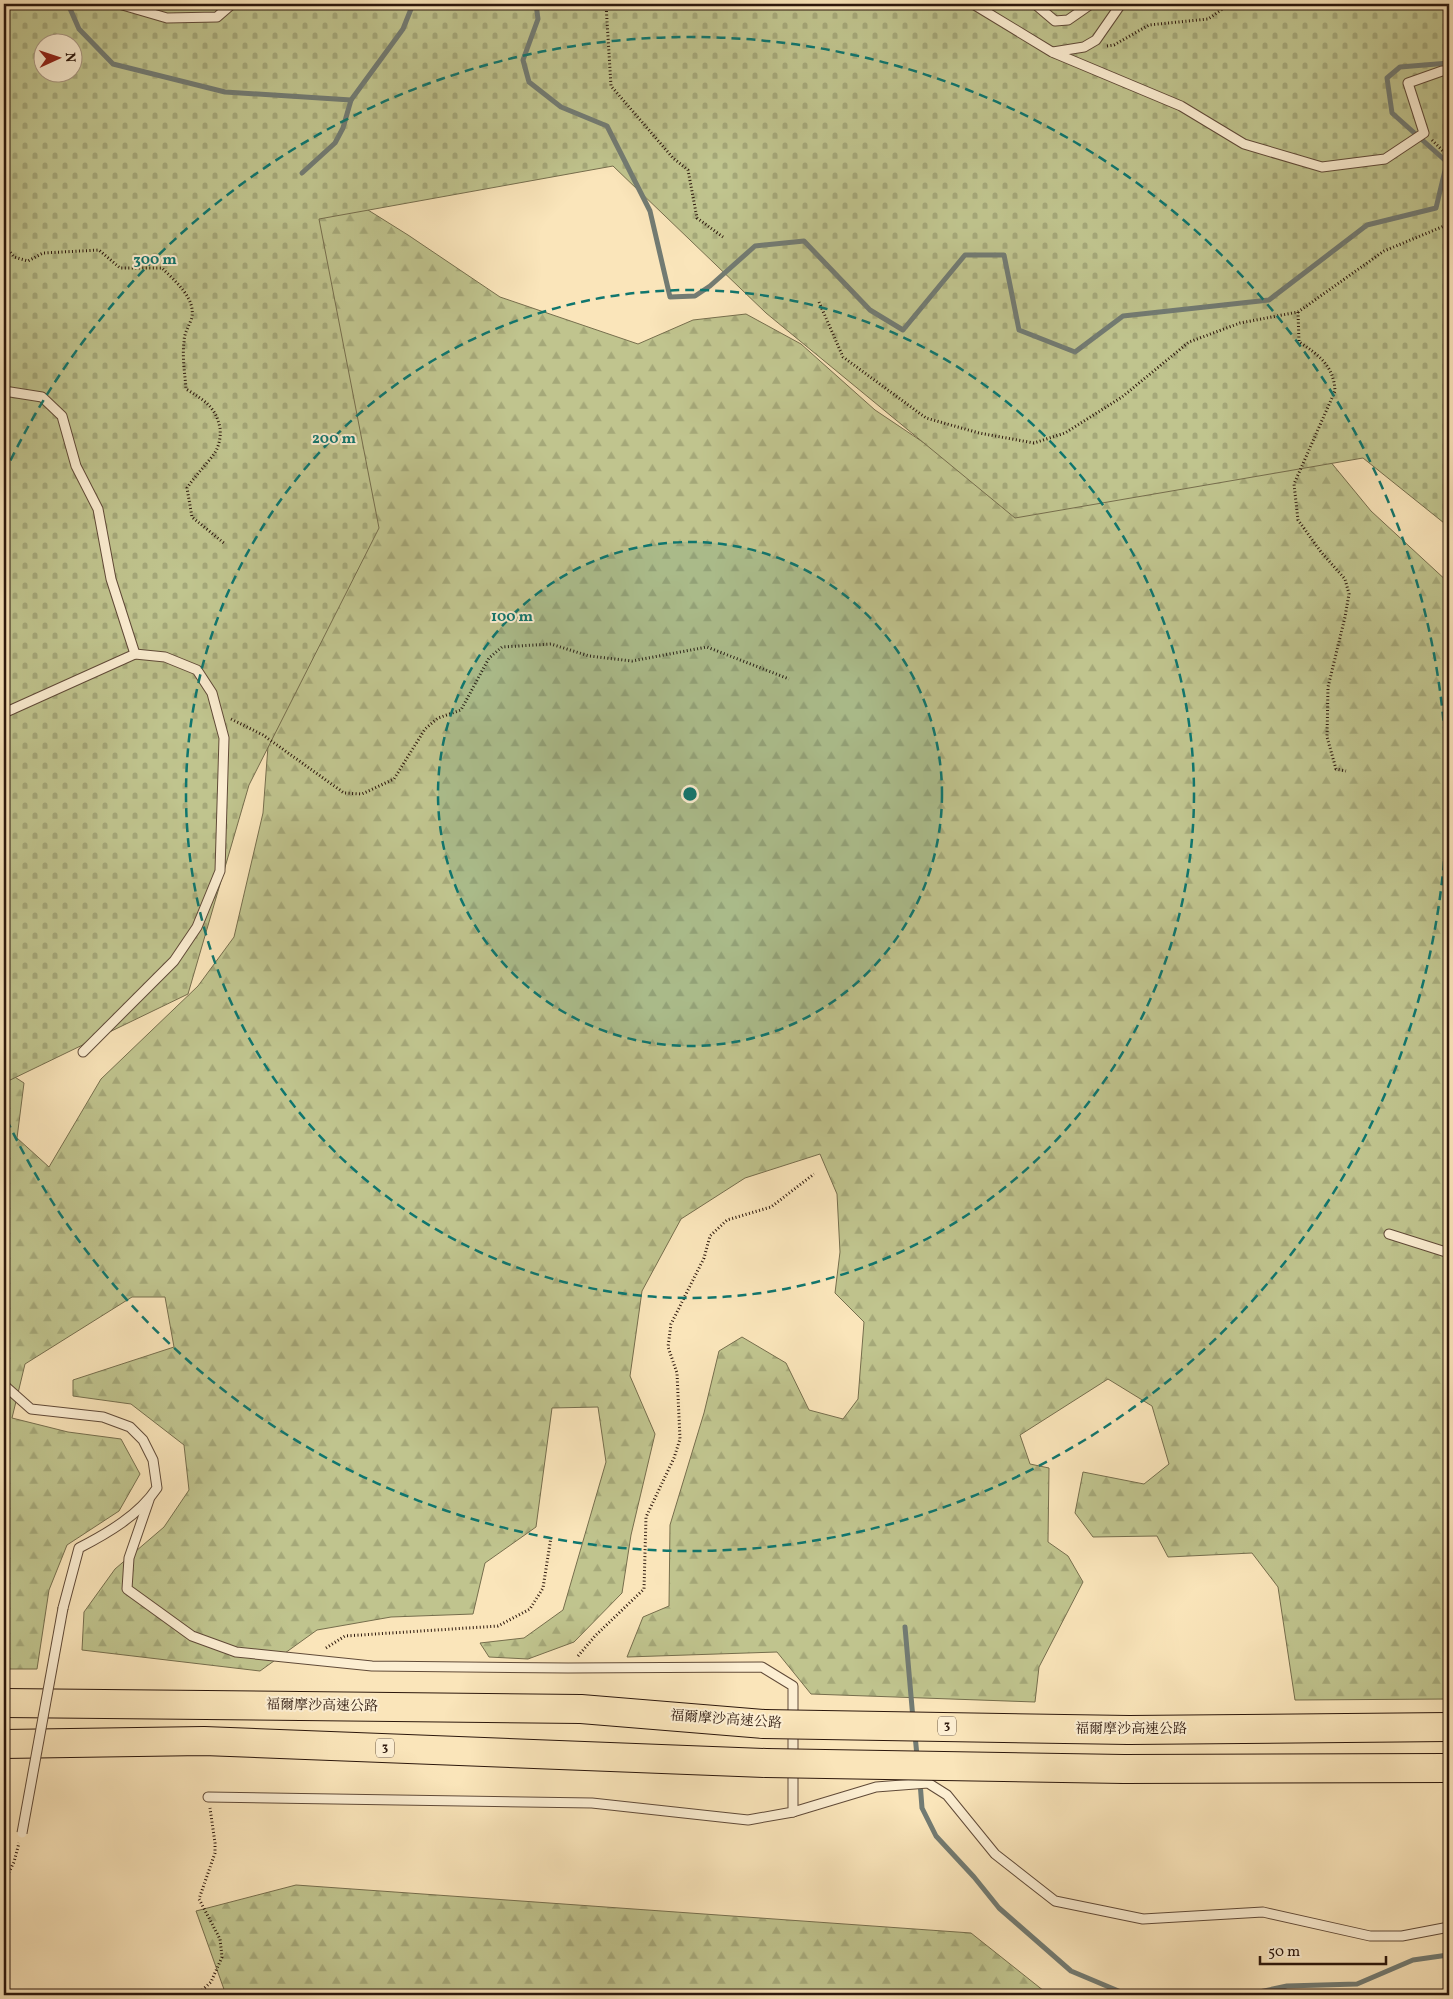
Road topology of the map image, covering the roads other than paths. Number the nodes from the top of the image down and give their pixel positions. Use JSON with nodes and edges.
{"nodes":[{"id":1,"x":119,"y":4,"type":"edge"},
{"id":2,"x":232,"y":4,"type":"edge"},
{"id":3,"x":973,"y":4,"type":"edge"},
{"id":4,"x":1035,"y":4,"type":"edge"},
{"id":5,"x":1091,"y":4,"type":"edge"},
{"id":6,"x":1121,"y":4,"type":"edge"},
{"id":7,"x":1052,"y":52,"type":"junction"},
{"id":8,"x":1449,"y":71,"type":"edge"},
{"id":9,"x":4,"y":392,"type":"edge"},
{"id":10,"x":135,"y":654,"type":"junction"},
{"id":11,"x":4,"y":713,"type":"edge"},
{"id":12,"x":83,"y":1052,"type":"dead end"},
{"id":13,"x":1389,"y":1234,"type":"dead end"},
{"id":14,"x":1449,"y":1253,"type":"edge"},
{"id":15,"x":4,"y":1384,"type":"edge"},
{"id":16,"x":149,"y":1500,"type":"junction"},
{"id":17,"x":4,"y":1703,"type":"edge"},
{"id":18,"x":1449,"y":1727,"type":"edge"},
{"id":19,"x":4,"y":1744,"type":"edge"},
{"id":20,"x":1449,"y":1768,"type":"edge"},
{"id":21,"x":208,"y":1797,"type":"road end"},
{"id":22,"x":793,"y":1812,"type":"junction"},
{"id":23,"x":22,"y":1833,"type":"road end"},
{"id":24,"x":1449,"y":1927,"type":"edge"}],
"edges":[{"from":1,"to":2,"type":"lane"},
{"from":3,"to":7,"type":"lane"},
{"from":4,"to":5,"type":"lane"},
{"from":6,"to":7,"type":"lane"},
{"from":7,"to":8,"type":"lane"},
{"from":9,"to":10,"type":"lane"},
{"from":10,"to":11,"type":"lane"},
{"from":10,"to":12,"type":"lane"},
{"from":13,"to":14,"type":"lane"},
{"from":15,"to":16,"type":"lane"},
{"from":16,"to":22,"type":"lane"},
{"from":16,"to":23,"type":"lane","bridge":true},
{"from":17,"to":18,"type":"highway","name":"福爾摩沙高速公路","number":"3","bridge":true},
{"from":19,"to":20,"type":"highway","number":"3","bridge":true},
{"from":21,"to":22,"type":"lane"},
{"from":22,"to":24,"type":"lane"}]}
